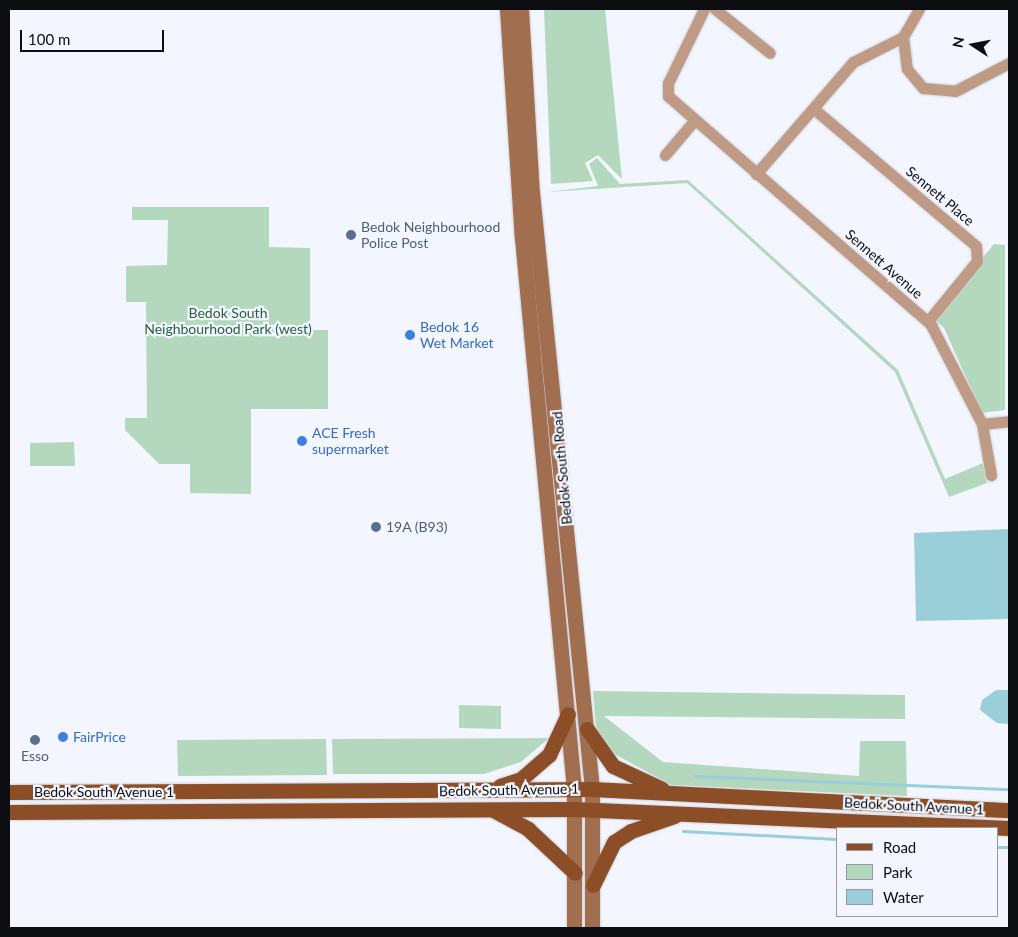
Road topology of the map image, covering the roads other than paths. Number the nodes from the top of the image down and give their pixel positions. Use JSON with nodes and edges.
{"nodes":[{"id":1,"x":507,"y":9,"type":"edge"},
{"id":2,"x":521,"y":9,"type":"edge"},
{"id":3,"x":704,"y":9,"type":"edge"},
{"id":4,"x":715,"y":9,"type":"edge"},
{"id":5,"x":919,"y":9,"type":"edge"},
{"id":6,"x":903,"y":38,"type":"junction"},
{"id":7,"x":770,"y":53,"type":"dead end"},
{"id":8,"x":1009,"y":63,"type":"edge"},
{"id":9,"x":814,"y":109,"type":"junction"},
{"id":10,"x":693,"y":122,"type":"junction"},
{"id":11,"x":523,"y":154,"type":"junction"},
{"id":12,"x":664,"y":154,"type":"dead end"},
{"id":13,"x":756,"y":174,"type":"junction"},
{"id":14,"x":928,"y":322,"type":"junction"},
{"id":15,"x":1009,"y":421,"type":"edge"},
{"id":16,"x":982,"y":424,"type":"junction"},
{"id":17,"x":991,"y":474,"type":"dead end"},
{"id":18,"x":568,"y":714,"type":"junction"},
{"id":19,"x":587,"y":728,"type":"junction"},
{"id":20,"x":574,"y":789,"type":"junction"},
{"id":21,"x":592,"y":789,"type":"junction"},
{"id":22,"x":484,"y":791,"type":"junction"},
{"id":23,"x":9,"y":792,"type":"edge"},
{"id":24,"x":670,"y":793,"type":"junction"},
{"id":25,"x":489,"y":809,"type":"junction"},
{"id":26,"x":574,"y":809,"type":"junction"},
{"id":27,"x":593,"y":809,"type":"junction"},
{"id":28,"x":1009,"y":810,"type":"edge"},
{"id":29,"x":9,"y":812,"type":"edge"},
{"id":30,"x":682,"y":813,"type":"junction"},
{"id":31,"x":987,"y":827,"type":"edge"},
{"id":32,"x":575,"y":873,"type":"junction"},
{"id":33,"x":593,"y":885,"type":"junction"},
{"id":34,"x":574,"y":928,"type":"edge"},
{"id":35,"x":592,"y":928,"type":"edge"}],
"edges":[{"from":1,"to":11,"type":"main road","name":"Bedok South Road"},
{"from":2,"to":11,"type":"main road","name":"Bedok South Road"},
{"from":3,"to":10,"type":"street","name":"Sennett Avenue"},
{"from":4,"to":7,"type":"street"},
{"from":5,"to":6,"type":"street"},
{"from":6,"to":8,"type":"street"},
{"from":6,"to":9,"type":"street"},
{"from":9,"to":13,"type":"street"},
{"from":9,"to":14,"type":"street","name":"Sennett Place"},
{"from":10,"to":12,"type":"street"},
{"from":10,"to":13,"type":"street","name":"Sennett Avenue"},
{"from":11,"to":18,"type":"main road","name":"Bedok South Road"},
{"from":11,"to":19,"type":"main road","name":"Bedok South Road"},
{"from":13,"to":14,"type":"street","name":"Sennett Avenue"},
{"from":14,"to":16,"type":"street","name":"Sennett Avenue"},
{"from":15,"to":16,"type":"street"},
{"from":16,"to":17,"type":"street","name":"Sennett Avenue"},
{"from":18,"to":20,"type":"main road","name":"Bedok South Road"},
{"from":18,"to":22,"type":"main road"},
{"from":19,"to":21,"type":"main road","name":"Bedok South Road"},
{"from":19,"to":24,"type":"main road"},
{"from":20,"to":21,"type":"main road","name":"Bedok South Avenue 1"},
{"from":20,"to":22,"type":"main road","name":"Bedok South Avenue 1"},
{"from":20,"to":26,"type":"main road","name":"Bedok South Road"},
{"from":21,"to":24,"type":"main road","name":"Bedok South Avenue 1"},
{"from":21,"to":27,"type":"main road","name":"Bedok South Road"},
{"from":22,"to":23,"type":"main road","name":"Bedok South Avenue 1"},
{"from":24,"to":28,"type":"main road","name":"Bedok South Avenue 1"},
{"from":25,"to":26,"type":"main road","name":"Bedok South Avenue 1"},
{"from":25,"to":29,"type":"main road","name":"Bedok South Avenue 1"},
{"from":25,"to":32,"type":"main road"},
{"from":26,"to":27,"type":"main road","name":"Bedok South Avenue 1"},
{"from":26,"to":32,"type":"main road","name":"Bedok South Road"},
{"from":27,"to":30,"type":"main road","name":"Bedok South Avenue 1"},
{"from":27,"to":33,"type":"main road","name":"Bedok South Road"},
{"from":30,"to":31,"type":"main road","name":"Bedok South Avenue 1"},
{"from":30,"to":33,"type":"main road"},
{"from":32,"to":34,"type":"main road","name":"Bedok South Road"},
{"from":33,"to":35,"type":"main road","name":"Bedok South Road"}]}
